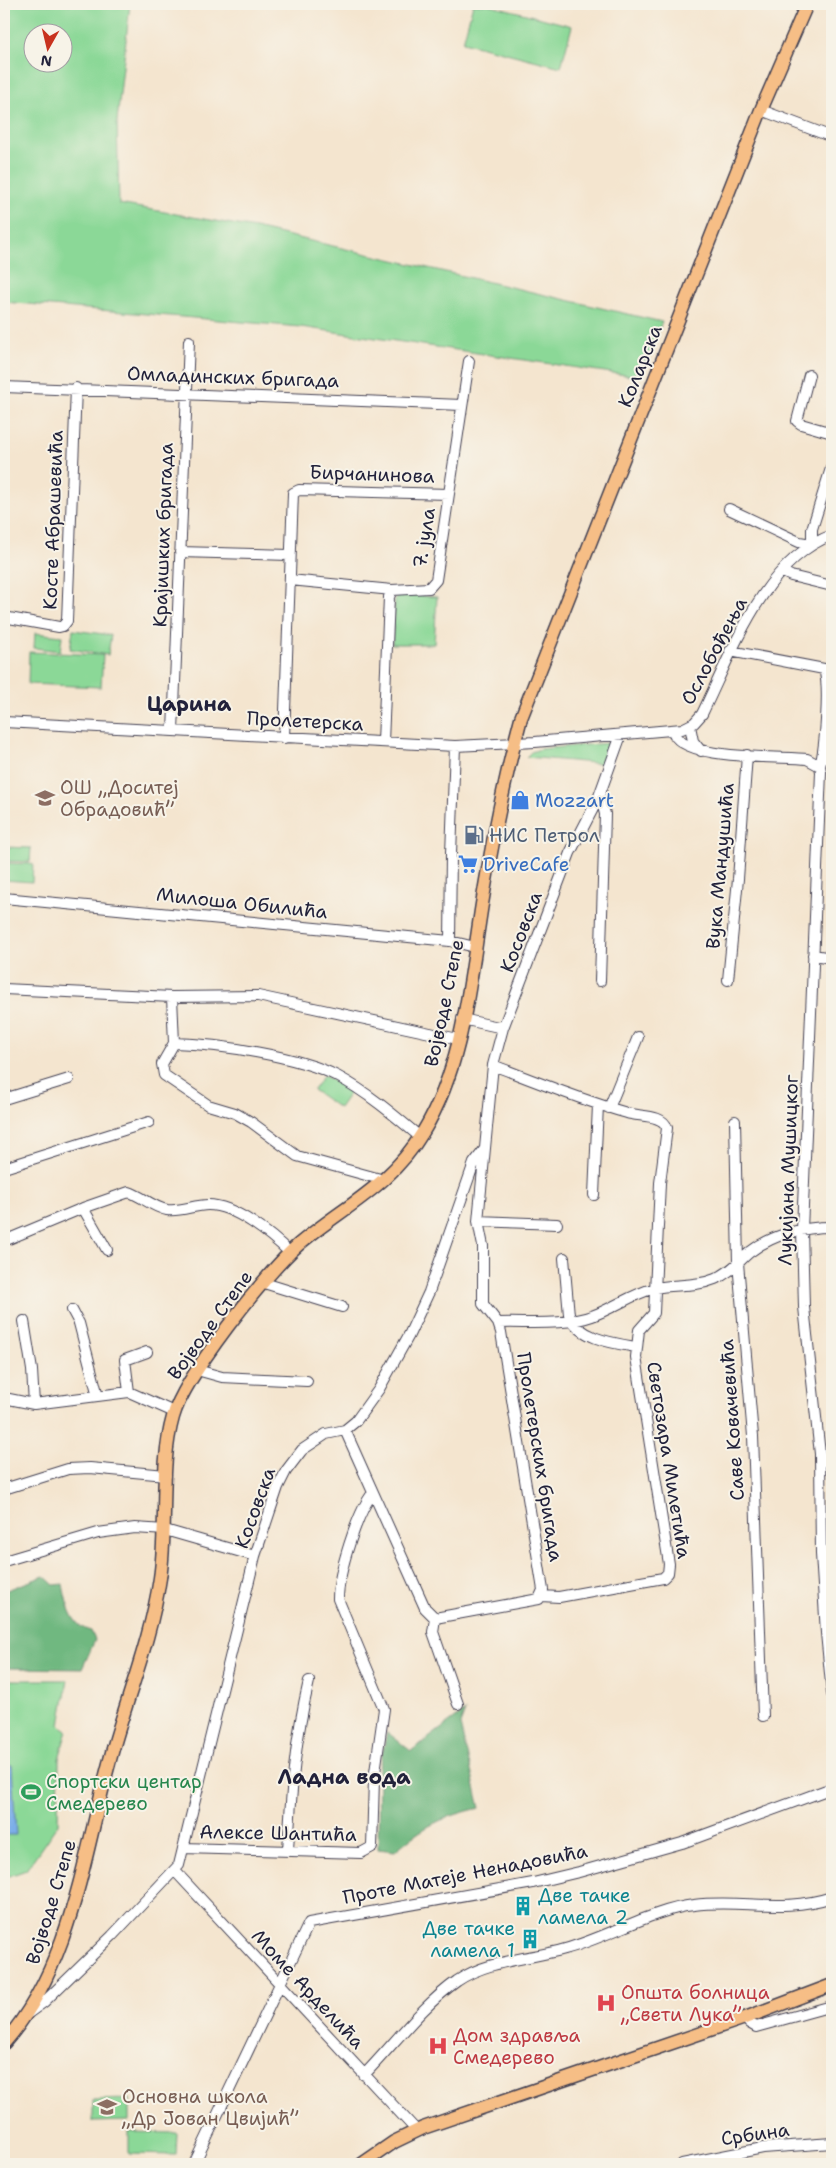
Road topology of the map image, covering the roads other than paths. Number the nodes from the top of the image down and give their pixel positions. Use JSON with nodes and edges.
{"nodes":[{"id":1,"x":807,"y":4,"type":"edge"},
{"id":2,"x":761,"y":110,"type":"junction"},
{"id":3,"x":832,"y":137,"type":"edge"},
{"id":4,"x":189,"y":341,"type":"dead end"},
{"id":5,"x":469,"y":361,"type":"dead end"},
{"id":6,"x":809,"y":375,"type":"dead end"},
{"id":7,"x":4,"y":386,"type":"edge"},
{"id":8,"x":76,"y":388,"type":"junction"},
{"id":9,"x":185,"y":393,"type":"junction"},
{"id":10,"x":462,"y":405,"type":"junction"},
{"id":11,"x":832,"y":433,"type":"edge"},
{"id":12,"x":832,"y":465,"type":"edge"},
{"id":13,"x":449,"y":494,"type":"junction"},
{"id":14,"x":729,"y":509,"type":"dead end"},
{"id":15,"x":832,"y":535,"type":"edge"},
{"id":16,"x":812,"y":544,"type":"junction"},
{"id":17,"x":180,"y":552,"type":"junction"},
{"id":18,"x":289,"y":555,"type":"junction"},
{"id":19,"x":783,"y":572,"type":"junction"},
{"id":20,"x":290,"y":580,"type":"junction"},
{"id":21,"x":832,"y":586,"type":"edge"},
{"id":22,"x":392,"y":590,"type":"junction"},
{"id":23,"x":9,"y":618,"type":"dead end"},
{"id":24,"x":730,"y":651,"type":"junction"},
{"id":25,"x":828,"y":669,"type":"edge"},
{"id":26,"x":4,"y":722,"type":"edge"},
{"id":27,"x":690,"y":726,"type":"junction"},
{"id":28,"x":673,"y":730,"type":"junction"},
{"id":29,"x":173,"y":731,"type":"junction"},
{"id":30,"x":621,"y":735,"type":"junction"},
{"id":31,"x":284,"y":738,"type":"junction"},
{"id":32,"x":383,"y":742,"type":"junction"},
{"id":33,"x":514,"y":744,"type":"junction"},
{"id":34,"x":456,"y":746,"type":"junction"},
{"id":35,"x":702,"y":752,"type":"junction"},
{"id":36,"x":747,"y":755,"type":"junction"},
{"id":37,"x":820,"y":766,"type":"junction"},
{"id":38,"x":598,"y":799,"type":"junction"},
{"id":39,"x":4,"y":898,"type":"edge"},
{"id":40,"x":450,"y":941,"type":"junction"},
{"id":41,"x":476,"y":947,"type":"junction"},
{"id":42,"x":813,"y":955,"type":"junction"},
{"id":43,"x":832,"y":958,"type":"edge"},
{"id":44,"x":728,"y":980,"type":"dead end"},
{"id":45,"x":600,"y":981,"type":"dead end"},
{"id":46,"x":4,"y":990,"type":"edge"},
{"id":47,"x":172,"y":997,"type":"junction"},
{"id":48,"x":462,"y":1019,"type":"junction"},
{"id":49,"x":504,"y":1028,"type":"junction"},
{"id":50,"x":638,"y":1037,"type":"dead end"},
{"id":51,"x":458,"y":1039,"type":"junction"},
{"id":52,"x":174,"y":1043,"type":"junction"},
{"id":53,"x":493,"y":1065,"type":"junction"},
{"id":54,"x":69,"y":1079,"type":"dead end"},
{"id":55,"x":4,"y":1099,"type":"edge"},
{"id":56,"x":598,"y":1105,"type":"junction"},
{"id":57,"x":609,"y":1108,"type":"junction"},
{"id":58,"x":735,"y":1121,"type":"dead end"},
{"id":59,"x":149,"y":1122,"type":"dead end"},
{"id":60,"x":420,"y":1136,"type":"junction"},
{"id":61,"x":484,"y":1150,"type":"junction"},
{"id":62,"x":4,"y":1168,"type":"edge"},
{"id":63,"x":384,"y":1180,"type":"junction"},
{"id":64,"x":594,"y":1195,"type":"dead end"},
{"id":65,"x":83,"y":1208,"type":"junction"},
{"id":66,"x":478,"y":1221,"type":"junction"},
{"id":67,"x":557,"y":1224,"type":"dead end"},
{"id":68,"x":832,"y":1227,"type":"edge"},
{"id":69,"x":802,"y":1230,"type":"junction"},
{"id":70,"x":4,"y":1241,"type":"edge"},
{"id":71,"x":107,"y":1250,"type":"dead end"},
{"id":72,"x":290,"y":1253,"type":"junction"},
{"id":73,"x":564,"y":1258,"type":"dead end"},
{"id":74,"x":738,"y":1263,"type":"junction"},
{"id":75,"x":264,"y":1283,"type":"junction"},
{"id":76,"x":656,"y":1288,"type":"junction"},
{"id":77,"x":342,"y":1307,"type":"dead end"},
{"id":78,"x":72,"y":1310,"type":"dead end"},
{"id":79,"x":571,"y":1320,"type":"junction"},
{"id":80,"x":24,"y":1321,"type":"dead end"},
{"id":81,"x":498,"y":1324,"type":"junction"},
{"id":82,"x":636,"y":1347,"type":"junction"},
{"id":83,"x":147,"y":1352,"type":"dead end"},
{"id":84,"x":197,"y":1370,"type":"junction"},
{"id":85,"x":307,"y":1381,"type":"dead end"},
{"id":86,"x":129,"y":1392,"type":"junction"},
{"id":87,"x":98,"y":1396,"type":"junction"},
{"id":88,"x":4,"y":1398,"type":"edge"},
{"id":89,"x":34,"y":1404,"type":"junction"},
{"id":90,"x":174,"y":1412,"type":"junction"},
{"id":91,"x":345,"y":1430,"type":"junction"},
{"id":92,"x":166,"y":1475,"type":"junction"},
{"id":93,"x":4,"y":1489,"type":"edge"},
{"id":94,"x":373,"y":1493,"type":"junction"},
{"id":95,"x":165,"y":1530,"type":"junction"},
{"id":96,"x":255,"y":1556,"type":"junction"},
{"id":97,"x":4,"y":1561,"type":"edge"},
{"id":98,"x":541,"y":1596,"type":"junction"},
{"id":99,"x":435,"y":1618,"type":"junction"},
{"id":100,"x":309,"y":1681,"type":"dead end"},
{"id":101,"x":832,"y":1694,"type":"edge"},
{"id":102,"x":458,"y":1704,"type":"dead end"},
{"id":103,"x":763,"y":1716,"type":"dead end"},
{"id":104,"x":832,"y":1788,"type":"edge"},
{"id":105,"x":183,"y":1848,"type":"junction"},
{"id":106,"x":288,"y":1850,"type":"junction"},
{"id":107,"x":175,"y":1870,"type":"junction"},
{"id":108,"x":832,"y":1896,"type":"edge"},
{"id":109,"x":279,"y":1985,"type":"junction"},
{"id":110,"x":832,"y":1985,"type":"edge"},
{"id":111,"x":832,"y":2006,"type":"edge"},
{"id":112,"x":25,"y":2015,"type":"junction"},
{"id":113,"x":746,"y":2018,"type":"junction"},
{"id":114,"x":4,"y":2043,"type":"edge"},
{"id":115,"x":364,"y":2076,"type":"junction"},
{"id":116,"x":417,"y":2130,"type":"junction"},
{"id":117,"x":832,"y":2143,"type":"edge"},
{"id":118,"x":194,"y":2164,"type":"edge"},
{"id":119,"x":362,"y":2164,"type":"edge"},
{"id":120,"x":682,"y":2164,"type":"edge"}],
"edges":[{"from":1,"to":2,"type":"main road","name":"Коларска"},
{"from":2,"to":3,"type":"street"},
{"from":2,"to":33,"type":"main road","name":"Коларска"},
{"from":4,"to":9,"type":"street","name":"Крајишких бригада"},
{"from":5,"to":10,"type":"street","name":"7. јула"},
{"from":6,"to":11,"type":"street"},
{"from":7,"to":8,"type":"street","name":"Омладинских бригада"},
{"from":8,"to":9,"type":"street","name":"Омладинских бригада"},
{"from":8,"to":23,"type":"street","name":"Косте Абрашевића"},
{"from":9,"to":10,"type":"street","name":"Омладинских бригада"},
{"from":9,"to":17,"type":"street","name":"Крајишких бригада"},
{"from":10,"to":13,"type":"street","name":"7. јула"},
{"from":12,"to":16,"type":"street"},
{"from":13,"to":18,"type":"street","name":"Бирчанинова"},
{"from":13,"to":22,"type":"street","name":"7. јула"},
{"from":14,"to":16,"type":"street"},
{"from":15,"to":16,"type":"street","name":"Ослобођења"},
{"from":16,"to":19,"type":"street","name":"Ослобођења"},
{"from":17,"to":18,"type":"street"},
{"from":17,"to":29,"type":"street","name":"Крајишких бригада"},
{"from":18,"to":20,"type":"street"},
{"from":19,"to":21,"type":"street"},
{"from":19,"to":24,"type":"street","name":"Ослобођења"},
{"from":20,"to":22,"type":"street"},
{"from":20,"to":31,"type":"street"},
{"from":22,"to":32,"type":"street"},
{"from":24,"to":25,"type":"street"},
{"from":24,"to":27,"type":"street","name":"Ослобођења"},
{"from":25,"to":37,"type":"street","name":"Лукијана Мушицког"},
{"from":26,"to":29,"type":"street","name":"Пролетерска"},
{"from":27,"to":28,"type":"street","name":"Ослобођења"},
{"from":27,"to":35,"type":"street"},
{"from":28,"to":30,"type":"street","name":"Ослобођења"},
{"from":28,"to":35,"type":"street"},
{"from":29,"to":31,"type":"street","name":"Пролетерска"},
{"from":30,"to":33,"type":"street","name":"Ослобођења"},
{"from":30,"to":38,"type":"street","name":"Косовска"},
{"from":31,"to":32,"type":"street","name":"Пролетерска"},
{"from":32,"to":34,"type":"street","name":"Пролетерска"},
{"from":33,"to":34,"type":"street","name":"Пролетерска"},
{"from":33,"to":41,"type":"main road","name":"Војводе Степе"},
{"from":34,"to":40,"type":"street","name":"Војводе Степе"},
{"from":35,"to":36,"type":"street"},
{"from":36,"to":37,"type":"street"},
{"from":36,"to":44,"type":"street","name":"Вука Мандушића"},
{"from":37,"to":42,"type":"street","name":"Лукијана Мушицког"},
{"from":38,"to":45,"type":"street"},
{"from":38,"to":49,"type":"street","name":"Косовска"},
{"from":39,"to":40,"type":"street","name":"Милоша Обилића"},
{"from":40,"to":41,"type":"street","name":"Милоша Обилића"},
{"from":41,"to":48,"type":"main road","name":"Војводе Степе"},
{"from":42,"to":43,"type":"street"},
{"from":42,"to":69,"type":"street","name":"Лукијана Мушицког"},
{"from":46,"to":47,"type":"street"},
{"from":47,"to":51,"type":"street"},
{"from":47,"to":52,"type":"street"},
{"from":48,"to":49,"type":"street"},
{"from":48,"to":51,"type":"main road","name":"Војводе Степе"},
{"from":49,"to":53,"type":"street","name":"Косовска"},
{"from":50,"to":57,"type":"street"},
{"from":51,"to":60,"type":"main road","name":"Војводе Степе"},
{"from":52,"to":60,"type":"street"},
{"from":52,"to":63,"type":"street"},
{"from":53,"to":56,"type":"street"},
{"from":53,"to":61,"type":"street","name":"Косовска"},
{"from":54,"to":55,"type":"street"},
{"from":56,"to":57,"type":"street"},
{"from":56,"to":64,"type":"street"},
{"from":57,"to":76,"type":"street","name":"Светозара Милетића"},
{"from":58,"to":74,"type":"street","name":"Саве Ковачевића"},
{"from":59,"to":62,"type":"street"},
{"from":60,"to":63,"type":"main road","name":"Војводе Степе"},
{"from":61,"to":66,"type":"street","name":"Косовска"},
{"from":61,"to":91,"type":"street","name":"Косовска"},
{"from":63,"to":72,"type":"main road","name":"Војводе Степе"},
{"from":65,"to":70,"type":"street"},
{"from":65,"to":71,"type":"street"},
{"from":65,"to":72,"type":"street"},
{"from":66,"to":67,"type":"street"},
{"from":66,"to":81,"type":"street","name":"Пролетерских бригада"},
{"from":68,"to":69,"type":"street"},
{"from":69,"to":74,"type":"street"},
{"from":69,"to":101,"type":"street","name":"Лукијана Мушицког"},
{"from":72,"to":75,"type":"main road","name":"Војводе Степе"},
{"from":73,"to":79,"type":"street"},
{"from":74,"to":76,"type":"street"},
{"from":74,"to":103,"type":"street","name":"Саве Ковачевића"},
{"from":75,"to":77,"type":"street"},
{"from":75,"to":84,"type":"main road","name":"Војводе Степе"},
{"from":76,"to":79,"type":"street"},
{"from":76,"to":82,"type":"street","name":"Светозара Милетића"},
{"from":78,"to":87,"type":"street"},
{"from":79,"to":81,"type":"street"},
{"from":79,"to":82,"type":"street"},
{"from":80,"to":89,"type":"street"},
{"from":81,"to":98,"type":"street","name":"Пролетерских бригада"},
{"from":82,"to":98,"type":"street","name":"Светозара Милетића"},
{"from":83,"to":86,"type":"street"},
{"from":84,"to":85,"type":"street"},
{"from":84,"to":90,"type":"main road","name":"Војводе Степе"},
{"from":86,"to":87,"type":"street"},
{"from":86,"to":90,"type":"street"},
{"from":87,"to":89,"type":"street"},
{"from":88,"to":89,"type":"street"},
{"from":90,"to":92,"type":"main road","name":"Војводе Степе"},
{"from":91,"to":94,"type":"street"},
{"from":91,"to":96,"type":"street","name":"Косовска"},
{"from":92,"to":93,"type":"street"},
{"from":92,"to":95,"type":"main road","name":"Војводе Степе"},
{"from":94,"to":99,"type":"street"},
{"from":94,"to":106,"type":"street","name":"Алексе Шантића"},
{"from":95,"to":96,"type":"street"},
{"from":95,"to":97,"type":"street"},
{"from":95,"to":112,"type":"main road","name":"Војводе Степе"},
{"from":96,"to":105,"type":"street","name":"Косовска"},
{"from":98,"to":99,"type":"street"},
{"from":99,"to":102,"type":"street"},
{"from":100,"to":106,"type":"street"},
{"from":104,"to":109,"type":"street","name":"Проте Матеје Ненадовића"},
{"from":105,"to":106,"type":"street","name":"Алексе Шантића"},
{"from":105,"to":107,"type":"street","name":"Косовска"},
{"from":107,"to":109,"type":"street","name":"Моме Арделића"},
{"from":107,"to":112,"type":"street"},
{"from":108,"to":115,"type":"street"},
{"from":109,"to":115,"type":"street","name":"Моме Арделића"},
{"from":109,"to":118,"type":"street"},
{"from":110,"to":113,"type":"main road"},
{"from":111,"to":113,"type":"street"},
{"from":112,"to":114,"type":"main road","name":"Војводе Степе"},
{"from":113,"to":116,"type":"main road"},
{"from":115,"to":116,"type":"street","name":"Моме Арделића"},
{"from":116,"to":119,"type":"main road"},
{"from":117,"to":120,"type":"street","name":"Србина"}]}
